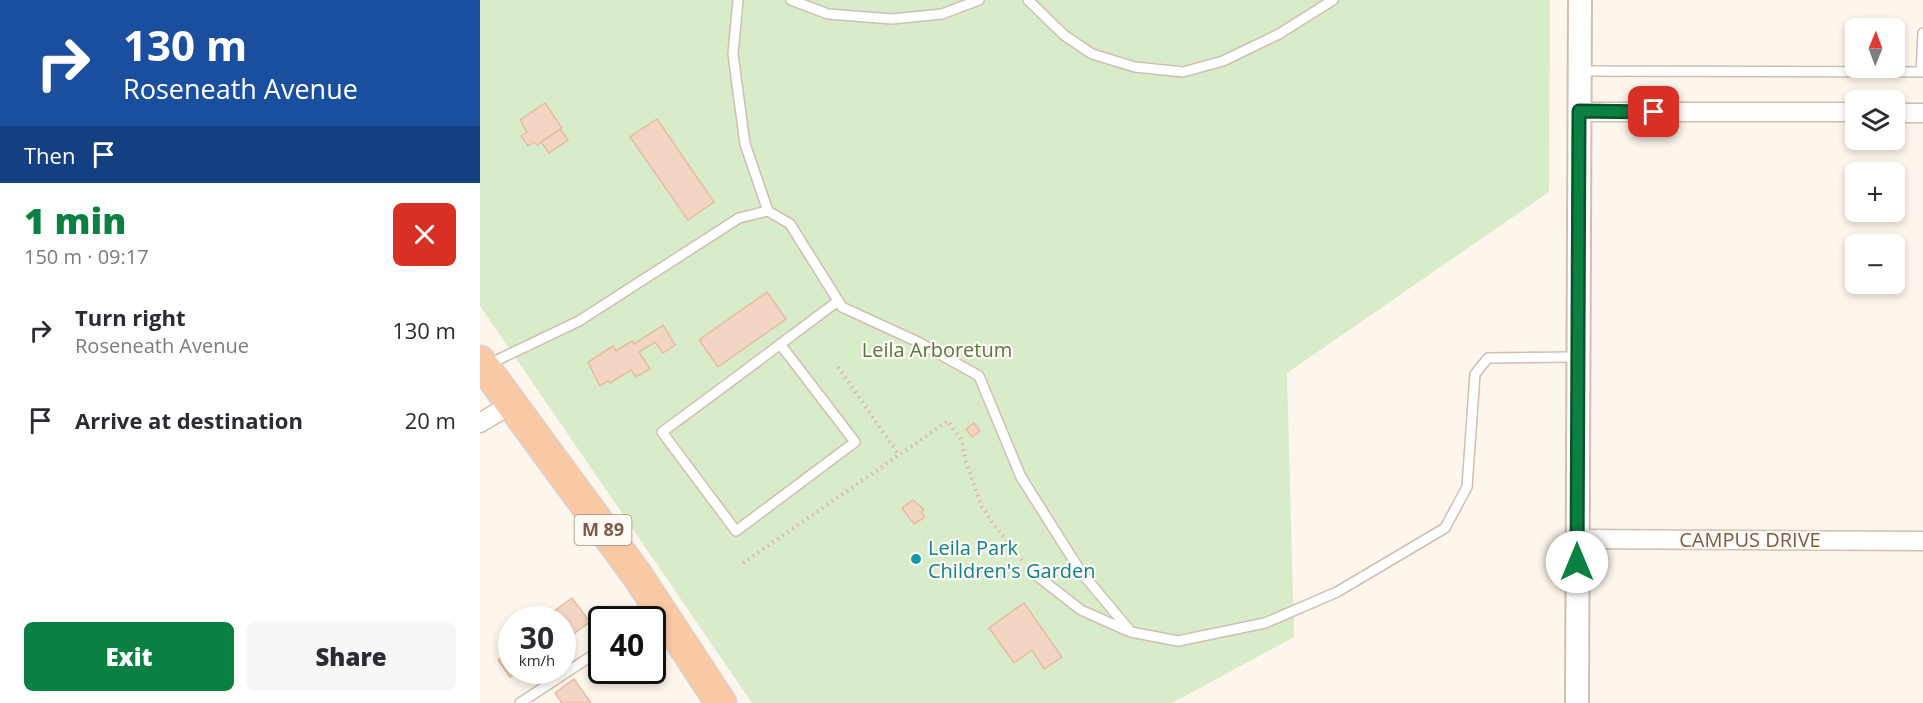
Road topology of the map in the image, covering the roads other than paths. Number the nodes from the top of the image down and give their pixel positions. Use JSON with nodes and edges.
{"nodes":[{"id":1,"x":738,"y":0,"type":"edge"},
{"id":2,"x":791,"y":0,"type":"edge"},
{"id":3,"x":979,"y":0,"type":"edge"},
{"id":4,"x":1028,"y":0,"type":"edge"},
{"id":5,"x":1312,"y":0,"type":"edge"},
{"id":6,"x":1333,"y":0,"type":"edge"},
{"id":7,"x":1580,"y":0,"type":"edge"},
{"id":8,"x":1318,"y":10,"type":"junction"},
{"id":9,"x":1923,"y":33,"type":"edge"},
{"id":10,"x":1580,"y":71,"type":"junction"},
{"id":11,"x":1922,"y":72,"type":"edge"},
{"id":12,"x":1579,"y":111,"type":"junction"},
{"id":13,"x":1845,"y":112,"type":"edge"},
{"id":14,"x":1905,"y":112,"type":"edge"},
{"id":15,"x":1923,"y":113,"type":"edge"},
{"id":16,"x":768,"y":211,"type":"junction"},
{"id":17,"x":838,"y":301,"type":"junction"},
{"id":18,"x":780,"y":344,"type":"junction"},
{"id":19,"x":1578,"y":357,"type":"junction"},
{"id":20,"x":482,"y":364,"type":"edge"},
{"id":21,"x":510,"y":405,"type":"junction"},
{"id":22,"x":480,"y":423,"type":"edge"},
{"id":23,"x":1577,"y":539,"type":"junction"},
{"id":24,"x":1923,"y":541,"type":"edge"},
{"id":25,"x":1032,"y":572,"type":"road end"},
{"id":26,"x":1131,"y":632,"type":"junction"},
{"id":27,"x":588,"y":658,"type":"edge"},
{"id":28,"x":520,"y":703,"type":"edge"},
{"id":29,"x":721,"y":703,"type":"edge"},
{"id":30,"x":1576,"y":703,"type":"edge"}],
"edges":[{"from":1,"to":16,"type":"lane"},
{"from":2,"to":3,"type":"lane"},
{"from":4,"to":8,"type":"lane"},
{"from":5,"to":8,"type":"lane"},
{"from":6,"to":8,"type":"lane"},
{"from":7,"to":10,"type":"street"},
{"from":9,"to":11,"type":"lane"},
{"from":10,"to":11,"type":"lane"},
{"from":10,"to":12,"type":"street"},
{"from":12,"to":13,"type":"street"},
{"from":12,"to":19,"type":"street"},
{"from":14,"to":15,"type":"street"},
{"from":16,"to":17,"type":"lane"},
{"from":16,"to":20,"type":"lane"},
{"from":17,"to":18,"type":"lane"},
{"from":17,"to":26,"type":"lane"},
{"from":18,"to":18,"type":"lane"},
{"from":19,"to":23,"type":"street"},
{"from":19,"to":26,"type":"lane"},
{"from":20,"to":21,"type":"highway","number":"M 89"},
{"from":21,"to":22,"type":"street"},
{"from":21,"to":29,"type":"highway","number":"M 89"},
{"from":23,"to":24,"type":"street","name":"CAMPUS DRIVE"},
{"from":23,"to":30,"type":"street"},
{"from":25,"to":26,"type":"lane"},
{"from":27,"to":28,"type":"lane"}]}
